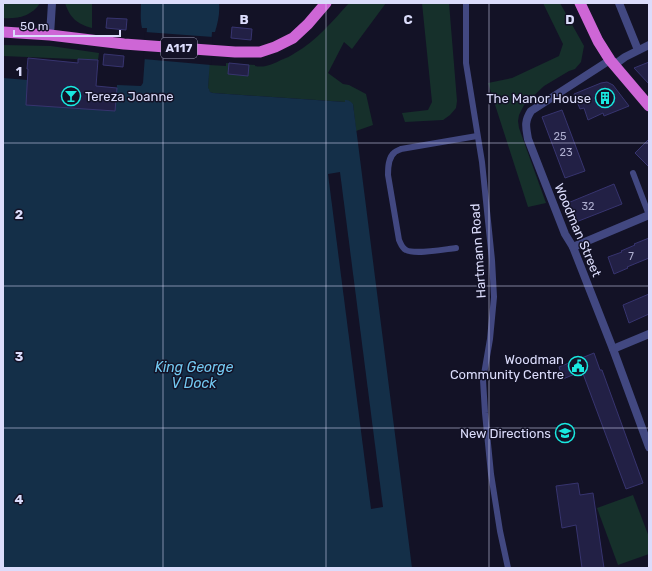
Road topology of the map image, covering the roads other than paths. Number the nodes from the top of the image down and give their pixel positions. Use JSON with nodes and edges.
{"nodes":[{"id":1,"x":52,"y":3,"type":"edge"},
{"id":2,"x":326,"y":3,"type":"edge"},
{"id":3,"x":466,"y":3,"type":"edge"},
{"id":4,"x":580,"y":3,"type":"edge"},
{"id":5,"x":619,"y":3,"type":"edge"},
{"id":6,"x":3,"y":32,"type":"edge"},
{"id":7,"x":50,"y":35,"type":"junction"},
{"id":8,"x":649,"y":45,"type":"edge"},
{"id":9,"x":638,"y":50,"type":"junction"},
{"id":10,"x":612,"y":62,"type":"junction"},
{"id":11,"x":649,"y":106,"type":"edge"},
{"id":12,"x":477,"y":136,"type":"junction"},
{"id":13,"x":633,"y":174,"type":"dead end"},
{"id":14,"x":649,"y":215,"type":"edge"},
{"id":15,"x":573,"y":247,"type":"junction"},
{"id":16,"x":456,"y":248,"type":"dead end"},
{"id":17,"x":649,"y":334,"type":"edge"},
{"id":18,"x":613,"y":348,"type":"junction"},
{"id":19,"x":649,"y":447,"type":"edge"},
{"id":20,"x":508,"y":568,"type":"edge"}],
"edges":[{"from":1,"to":7,"type":"street"},
{"from":2,"to":7,"type":"highway","number":"A117"},
{"from":3,"to":12,"type":"lane","name":"Hartmann Road"},
{"from":4,"to":10,"type":"highway"},
{"from":5,"to":9,"type":"street"},
{"from":6,"to":7,"type":"highway","number":"A117"},
{"from":8,"to":9,"type":"street"},
{"from":9,"to":10,"type":"street"},
{"from":10,"to":11,"type":"highway"},
{"from":10,"to":15,"type":"street","name":"Woodman Street"},
{"from":12,"to":16,"type":"lane"},
{"from":12,"to":20,"type":"lane","name":"Hartmann Road"},
{"from":13,"to":14,"type":"lane"},
{"from":14,"to":15,"type":"street"},
{"from":15,"to":18,"type":"street","name":"Woodman Street"},
{"from":17,"to":18,"type":"street"},
{"from":18,"to":19,"type":"street","name":"Woodman Street"}]}
